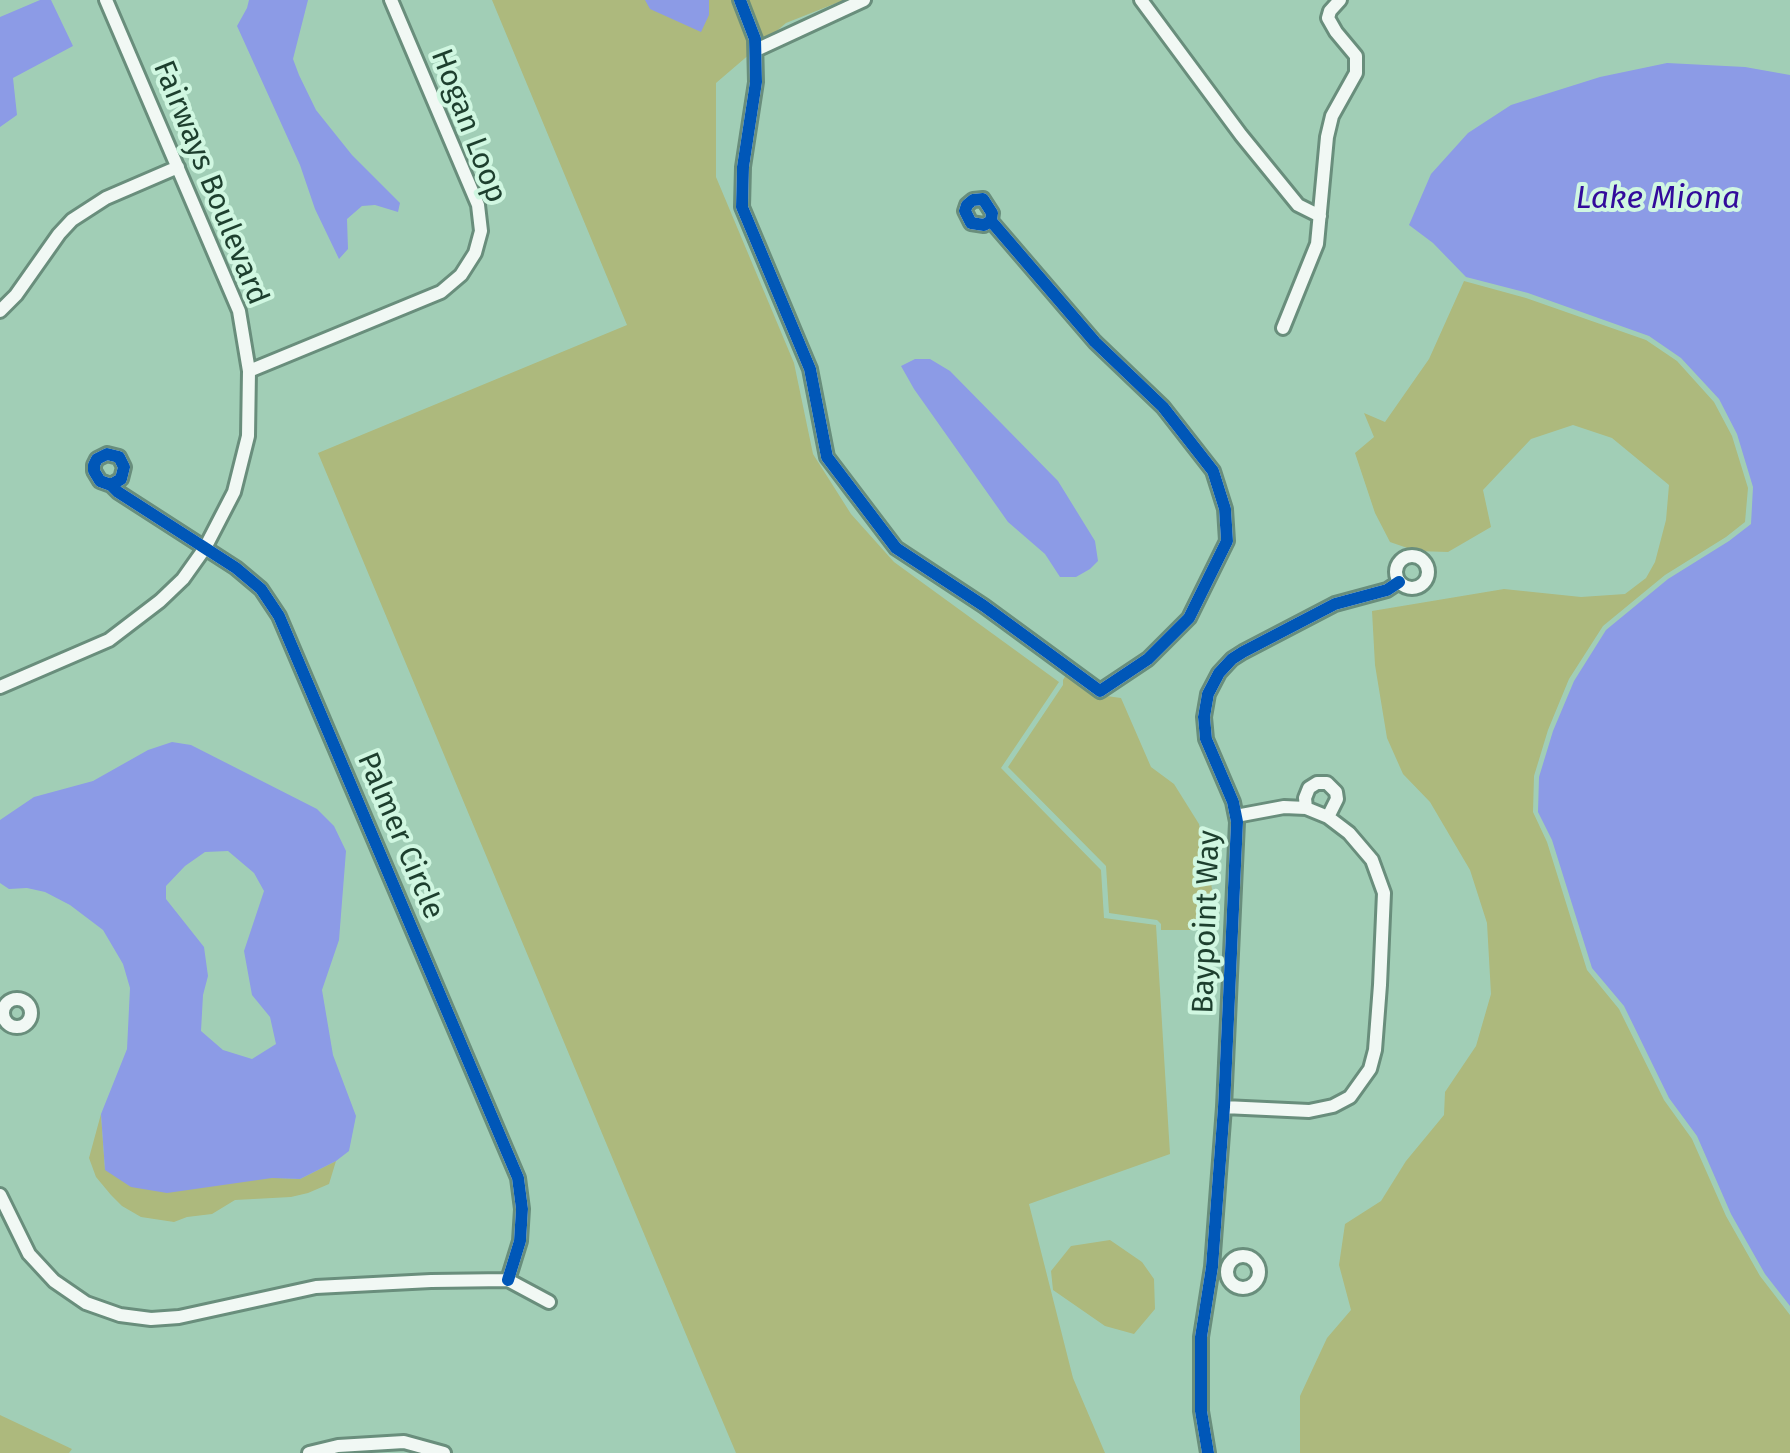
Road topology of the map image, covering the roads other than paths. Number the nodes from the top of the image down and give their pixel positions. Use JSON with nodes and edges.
{"nodes":[{"id":1,"x":106,"y":0,"type":"edge"},
{"id":2,"x":391,"y":0,"type":"edge"},
{"id":3,"x":740,"y":0,"type":"edge"},
{"id":4,"x":864,"y":0,"type":"edge"},
{"id":5,"x":1141,"y":0,"type":"edge"},
{"id":6,"x":1340,"y":0,"type":"edge"},
{"id":7,"x":756,"y":50,"type":"junction"},
{"id":8,"x":178,"y":167,"type":"junction"},
{"id":9,"x":1320,"y":216,"type":"junction"},
{"id":10,"x":990,"y":222,"type":"dead end"},
{"id":11,"x":0,"y":311,"type":"edge"},
{"id":12,"x":1282,"y":328,"type":"dead end"},
{"id":13,"x":249,"y":371,"type":"junction"},
{"id":14,"x":111,"y":484,"type":"dead end"},
{"id":15,"x":205,"y":548,"type":"junction"},
{"id":16,"x":1399,"y":582,"type":"dead end"},
{"id":17,"x":0,"y":687,"type":"edge"},
{"id":18,"x":1306,"y":808,"type":"junction"},
{"id":19,"x":1236,"y":816,"type":"junction"},
{"id":20,"x":1328,"y":817,"type":"junction"},
{"id":21,"x":1224,"y":1107,"type":"junction"},
{"id":22,"x":0,"y":1194,"type":"edge"},
{"id":23,"x":1212,"y":1267,"type":"junction"},
{"id":24,"x":1227,"y":1268,"type":"dead end"},
{"id":25,"x":508,"y":1280,"type":"junction"},
{"id":26,"x":549,"y":1302,"type":"dead end"},
{"id":27,"x":309,"y":1453,"type":"edge"},
{"id":28,"x":444,"y":1453,"type":"edge"},
{"id":29,"x":1208,"y":1453,"type":"edge"}],
"edges":[{"from":1,"to":8,"type":"street","name":"Fairways Boulevard"},
{"from":2,"to":13,"type":"street","name":"Hogan Loop"},
{"from":3,"to":7,"type":"street"},
{"from":4,"to":7,"type":"street"},
{"from":5,"to":9,"type":"street"},
{"from":6,"to":9,"type":"street"},
{"from":7,"to":10,"type":"street"},
{"from":8,"to":11,"type":"street"},
{"from":8,"to":13,"type":"street","name":"Fairways Boulevard"},
{"from":9,"to":12,"type":"street"},
{"from":13,"to":15,"type":"street","name":"Fairways Boulevard"},
{"from":14,"to":15,"type":"street","name":"Palmer Circle"},
{"from":15,"to":17,"type":"street","name":"Fairways Boulevard"},
{"from":15,"to":25,"type":"street","name":"Palmer Circle"},
{"from":16,"to":19,"type":"street","name":"Baypoint Way"},
{"from":18,"to":19,"type":"street"},
{"from":18,"to":20,"type":"street"},
{"from":18,"to":20,"type":"street"},
{"from":19,"to":21,"type":"street","name":"Baypoint Way"},
{"from":20,"to":21,"type":"street"},
{"from":21,"to":23,"type":"street","name":"Baypoint Way"},
{"from":22,"to":25,"type":"street"},
{"from":23,"to":24,"type":"street"},
{"from":23,"to":29,"type":"street","name":"Baypoint Way"},
{"from":25,"to":26,"type":"street"},
{"from":27,"to":28,"type":"street"}]}
